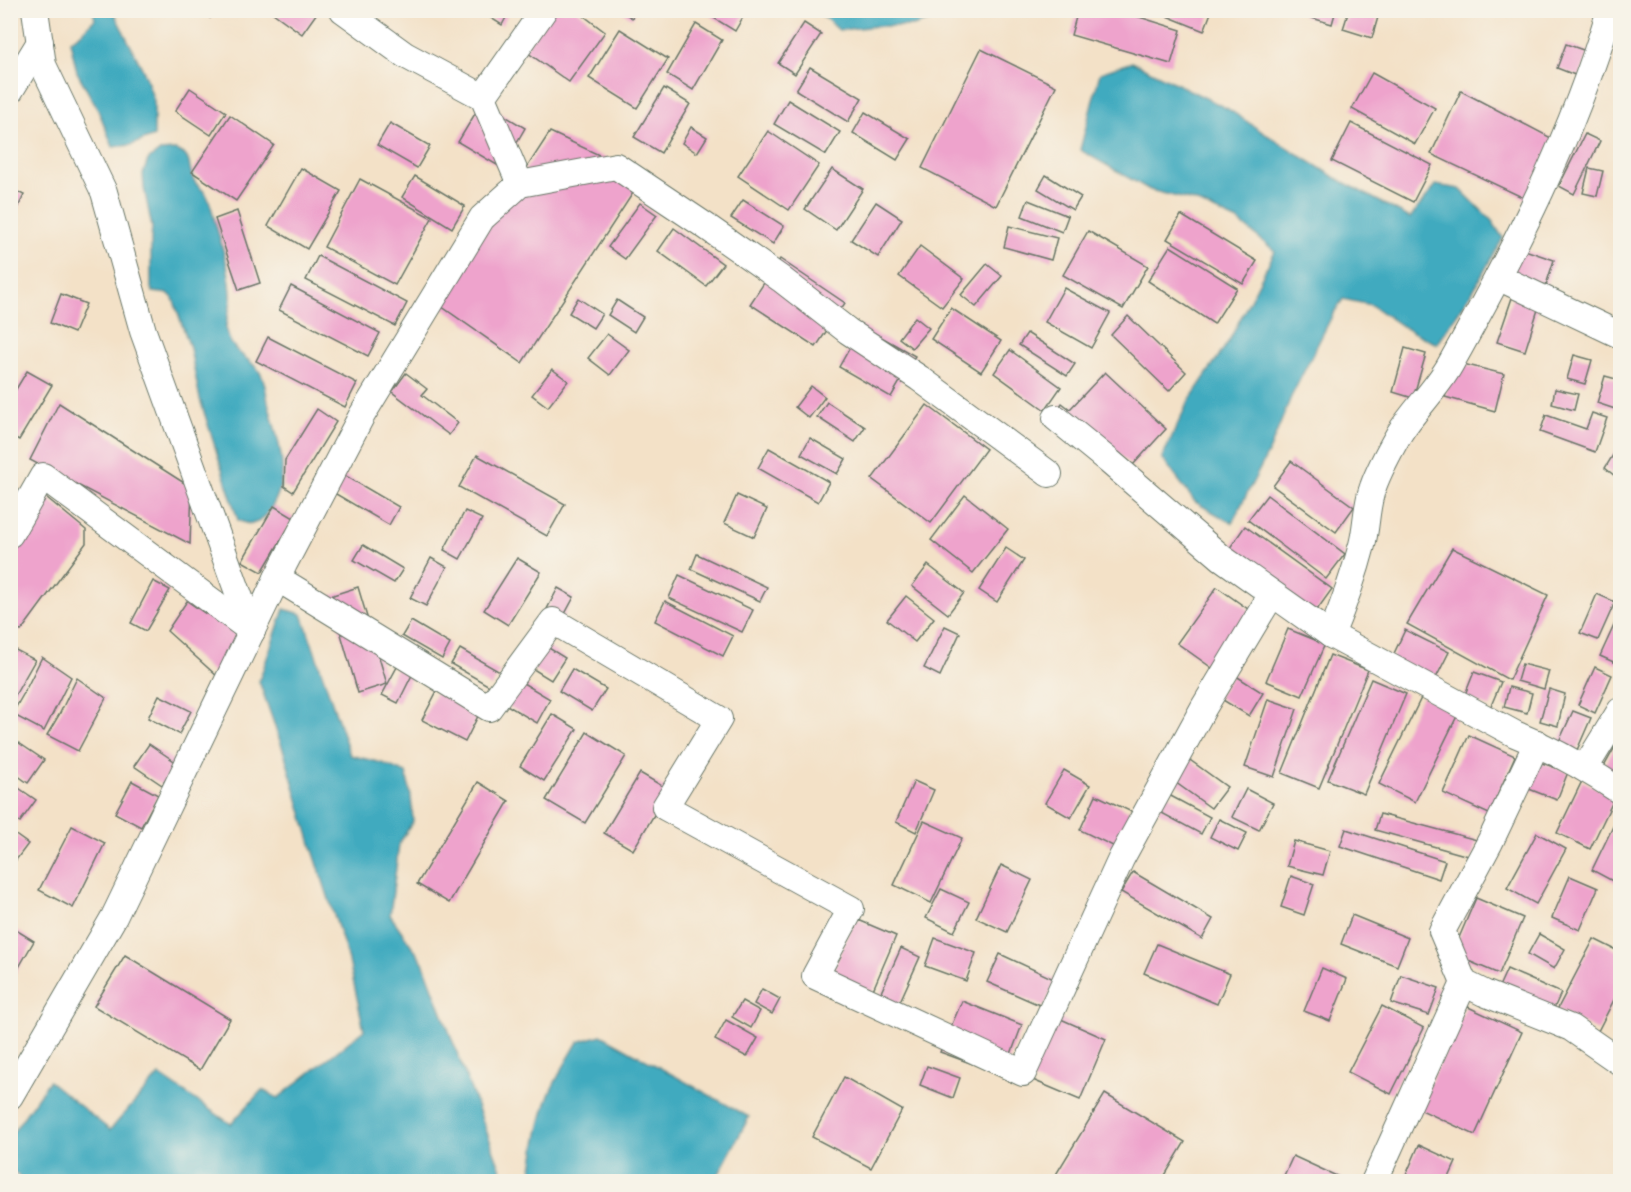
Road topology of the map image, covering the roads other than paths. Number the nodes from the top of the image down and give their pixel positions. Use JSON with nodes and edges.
{"nodes":[{"id":1,"x":35,"y":10,"type":"edge"},
{"id":2,"x":343,"y":10,"type":"edge"},
{"id":3,"x":544,"y":10,"type":"edge"},
{"id":4,"x":1610,"y":10,"type":"edge"},
{"id":5,"x":40,"y":42,"type":"junction"},
{"id":6,"x":10,"y":91,"type":"edge"},
{"id":7,"x":483,"y":97,"type":"junction"},
{"id":8,"x":520,"y":184,"type":"junction"},
{"id":9,"x":1498,"y":277,"type":"junction"},
{"id":10,"x":1620,"y":335,"type":"edge"},
{"id":11,"x":1056,"y":418,"type":"dead end"},
{"id":12,"x":1049,"y":474,"type":"dead end"},
{"id":13,"x":10,"y":534,"type":"edge"},
{"id":14,"x":277,"y":578,"type":"junction"},
{"id":15,"x":1272,"y":594,"type":"junction"},
{"id":16,"x":252,"y":631,"type":"junction"},
{"id":17,"x":1331,"y":635,"type":"junction"},
{"id":18,"x":1620,"y":711,"type":"edge"},
{"id":19,"x":1537,"y":743,"type":"junction"},
{"id":20,"x":1585,"y":768,"type":"junction"},
{"id":21,"x":1620,"y":791,"type":"edge"},
{"id":22,"x":1464,"y":982,"type":"junction"},
{"id":23,"x":1620,"y":1062,"type":"edge"},
{"id":24,"x":10,"y":1096,"type":"edge"},
{"id":25,"x":1374,"y":1182,"type":"edge"}],
"edges":[{"from":1,"to":5,"type":"street"},
{"from":2,"to":7,"type":"street"},
{"from":3,"to":7,"type":"street"},
{"from":4,"to":9,"type":"street"},
{"from":5,"to":6,"type":"street"},
{"from":5,"to":16,"type":"street"},
{"from":7,"to":8,"type":"street"},
{"from":8,"to":12,"type":"street"},
{"from":8,"to":14,"type":"street"},
{"from":9,"to":10,"type":"street"},
{"from":9,"to":17,"type":"street"},
{"from":11,"to":15,"type":"street"},
{"from":13,"to":16,"type":"street"},
{"from":14,"to":15,"type":"street"},
{"from":14,"to":16,"type":"street"},
{"from":15,"to":17,"type":"street"},
{"from":16,"to":24,"type":"street"},
{"from":17,"to":19,"type":"street"},
{"from":18,"to":20,"type":"street"},
{"from":19,"to":20,"type":"street"},
{"from":19,"to":22,"type":"street"},
{"from":20,"to":21,"type":"street"},
{"from":22,"to":23,"type":"street"},
{"from":22,"to":25,"type":"street"}]}
